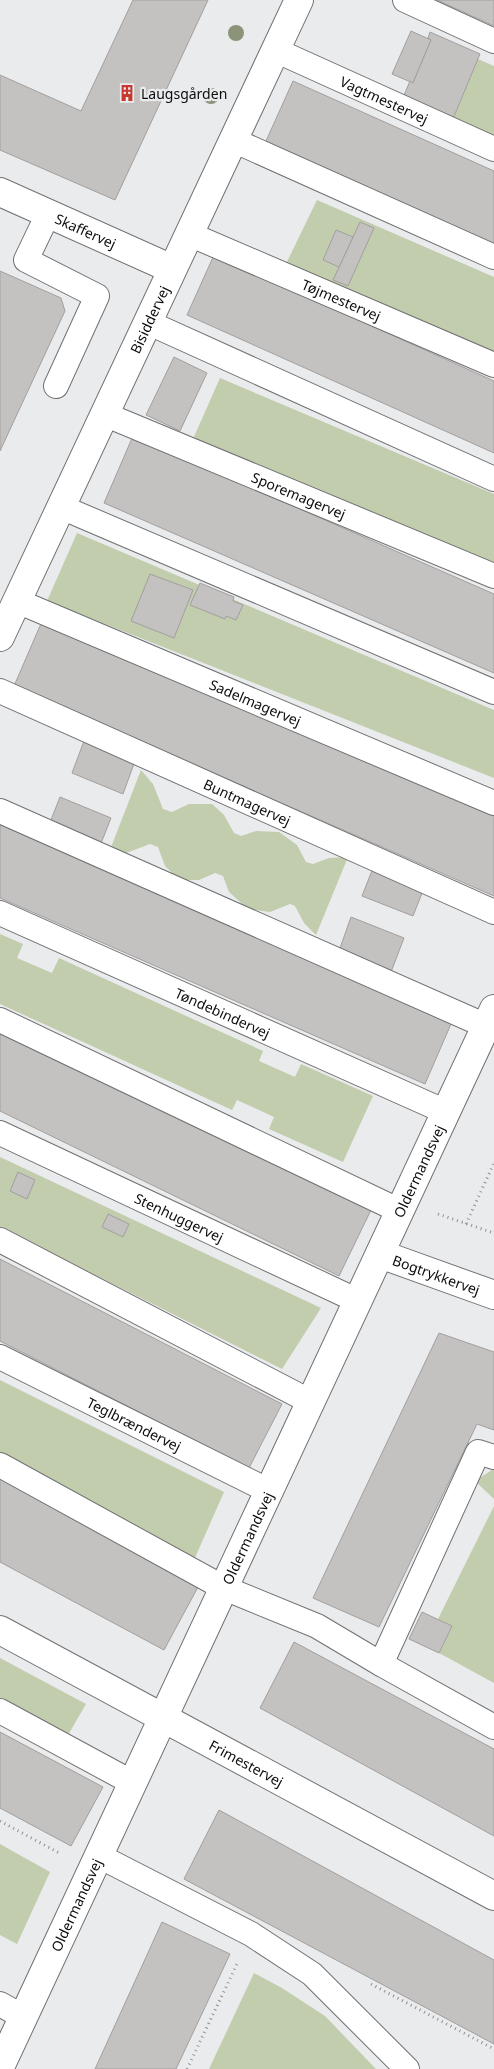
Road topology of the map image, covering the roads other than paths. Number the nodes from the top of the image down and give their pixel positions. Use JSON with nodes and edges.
{"nodes":[{"id":1,"x":299,"y":0,"type":"edge"},
{"id":2,"x":405,"y":0,"type":"edge"},
{"id":3,"x":494,"y":41,"type":"edge"},
{"id":4,"x":275,"y":50,"type":"junction"},
{"id":5,"x":233,"y":140,"type":"junction"},
{"id":6,"x":494,"y":149,"type":"edge"},
{"id":7,"x":0,"y":192,"type":"edge"},
{"id":8,"x":48,"y":214,"type":"junction"},
{"id":9,"x":189,"y":234,"type":"junction"},
{"id":10,"x":494,"y":257,"type":"edge"},
{"id":11,"x":172,"y":269,"type":"junction"},
{"id":12,"x":148,"y":322,"type":"junction"},
{"id":13,"x":494,"y":365,"type":"edge"},
{"id":14,"x":56,"y":386,"type":"dead end"},
{"id":15,"x":104,"y":414,"type":"junction"},
{"id":16,"x":494,"y":479,"type":"edge"},
{"id":17,"x":61,"y":507,"type":"junction"},
{"id":18,"x":494,"y":576,"type":"edge"},
{"id":19,"x":17,"y":601,"type":"junction"},
{"id":20,"x":0,"y":637,"type":"edge"},
{"id":21,"x":0,"y":691,"type":"edge"},
{"id":22,"x":494,"y":692,"type":"edge"},
{"id":23,"x":494,"y":803,"type":"edge"},
{"id":24,"x":0,"y":811,"type":"edge"},
{"id":25,"x":494,"y":912,"type":"edge"},
{"id":26,"x":0,"y":913,"type":"edge"},
{"id":27,"x":490,"y":1018,"type":"edge"},
{"id":28,"x":0,"y":1020,"type":"edge"},
{"id":29,"x":446,"y":1112,"type":"junction"},
{"id":30,"x":0,"y":1133,"type":"edge"},
{"id":31,"x":402,"y":1206,"type":"junction"},
{"id":32,"x":0,"y":1240,"type":"edge"},
{"id":33,"x":380,"y":1254,"type":"junction"},
{"id":34,"x":494,"y":1295,"type":"edge"},
{"id":35,"x":358,"y":1301,"type":"junction"},
{"id":36,"x":0,"y":1358,"type":"edge"},
{"id":37,"x":311,"y":1402,"type":"junction"},
{"id":38,"x":494,"y":1457,"type":"edge"},
{"id":39,"x":0,"y":1464,"type":"edge"},
{"id":40,"x":269,"y":1491,"type":"junction"},
{"id":41,"x":224,"y":1588,"type":"junction"},
{"id":42,"x":0,"y":1630,"type":"edge"},
{"id":43,"x":381,"y":1664,"type":"junction"},
{"id":44,"x":0,"y":1711,"type":"edge"},
{"id":45,"x":164,"y":1717,"type":"junction"},
{"id":46,"x":494,"y":1727,"type":"edge"},
{"id":47,"x":133,"y":1783,"type":"junction"},
{"id":48,"x":95,"y":1863,"type":"junction"},
{"id":49,"x":494,"y":1896,"type":"edge"},
{"id":50,"x":0,"y":2004,"type":"edge"},
{"id":51,"x":23,"y":2017,"type":"junction"},
{"id":52,"x":0,"y":2067,"type":"edge"},
{"id":53,"x":407,"y":2069,"type":"edge"}],
"edges":[{"from":1,"to":4,"type":"street","name":"Bisiddervej"},
{"from":2,"to":3,"type":"lane"},
{"from":4,"to":5,"type":"street","name":"Bisiddervej"},
{"from":4,"to":6,"type":"lane","name":"Vagtmestervej"},
{"from":5,"to":9,"type":"street","name":"Bisiddervej"},
{"from":5,"to":10,"type":"lane"},
{"from":7,"to":8,"type":"street","name":"Skaffervej"},
{"from":8,"to":11,"type":"street","name":"Skaffervej"},
{"from":8,"to":14,"type":"lane"},
{"from":9,"to":11,"type":"street","name":"Bisiddervej"},
{"from":9,"to":13,"type":"lane","name":"Tøjmestervej"},
{"from":11,"to":12,"type":"street","name":"Bisiddervej"},
{"from":12,"to":15,"type":"street","name":"Bisiddervej"},
{"from":12,"to":16,"type":"lane"},
{"from":15,"to":17,"type":"street","name":"Bisiddervej"},
{"from":15,"to":18,"type":"lane","name":"Sporemagervej"},
{"from":17,"to":19,"type":"street","name":"Bisiddervej"},
{"from":17,"to":22,"type":"lane"},
{"from":19,"to":20,"type":"street","name":"Bisiddervej"},
{"from":19,"to":23,"type":"lane","name":"Sadelmagervej"},
{"from":21,"to":25,"type":"lane","name":"Buntmagervej"},
{"from":24,"to":27,"type":"lane"},
{"from":26,"to":29,"type":"lane","name":"Tøndebindervej"},
{"from":27,"to":29,"type":"street","name":"Oldermandsvej"},
{"from":28,"to":31,"type":"lane"},
{"from":29,"to":31,"type":"street","name":"Oldermandsvej"},
{"from":30,"to":35,"type":"lane","name":"Stenhuggervej"},
{"from":31,"to":33,"type":"street","name":"Oldermandsvej"},
{"from":32,"to":37,"type":"lane"},
{"from":33,"to":34,"type":"street","name":"Bogtrykkervej"},
{"from":33,"to":35,"type":"street","name":"Oldermandsvej"},
{"from":35,"to":37,"type":"street","name":"Oldermandsvej"},
{"from":36,"to":40,"type":"lane","name":"Teglbrændervej"},
{"from":37,"to":40,"type":"street","name":"Oldermandsvej"},
{"from":38,"to":43,"type":"lane"},
{"from":39,"to":41,"type":"lane"},
{"from":40,"to":41,"type":"street","name":"Oldermandsvej"},
{"from":41,"to":43,"type":"lane"},
{"from":41,"to":45,"type":"street","name":"Oldermandsvej"},
{"from":42,"to":45,"type":"street","name":"Frimestervej"},
{"from":43,"to":46,"type":"lane"},
{"from":44,"to":47,"type":"lane"},
{"from":45,"to":47,"type":"street","name":"Oldermandsvej"},
{"from":45,"to":49,"type":"street","name":"Frimestervej"},
{"from":47,"to":48,"type":"street","name":"Oldermandsvej"},
{"from":48,"to":51,"type":"street","name":"Oldermandsvej"},
{"from":48,"to":53,"type":"lane"},
{"from":50,"to":51,"type":"lane"},
{"from":51,"to":52,"type":"street","name":"Oldermandsvej"}]}
